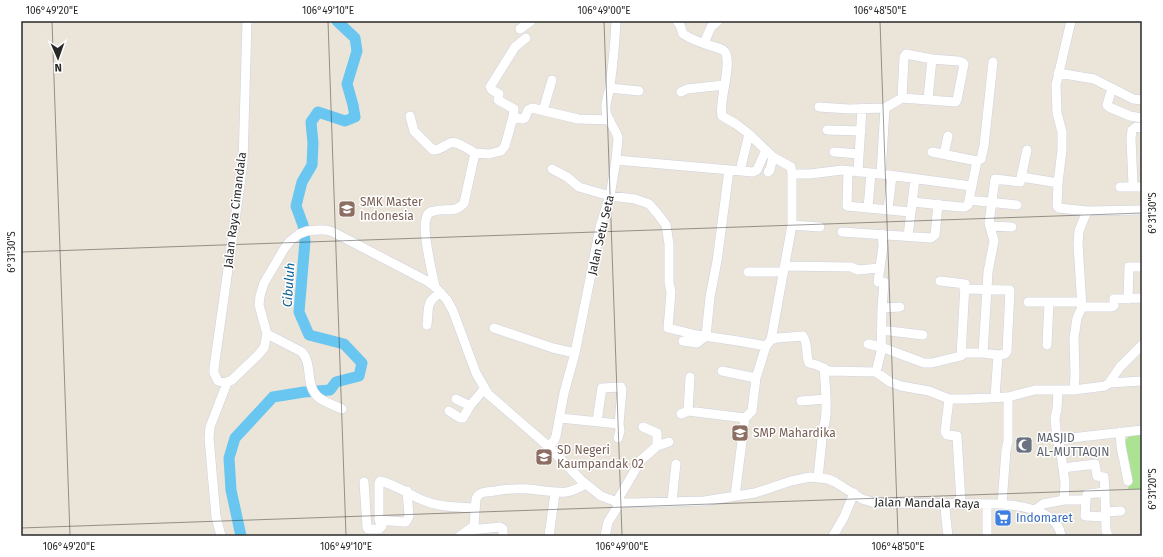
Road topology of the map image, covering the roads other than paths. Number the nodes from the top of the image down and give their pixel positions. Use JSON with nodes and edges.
{"nodes":[{"id":1,"x":247,"y":21,"type":"edge"},
{"id":2,"x":531,"y":21,"type":"edge"},
{"id":3,"x":616,"y":21,"type":"edge"},
{"id":4,"x":677,"y":21,"type":"edge"},
{"id":5,"x":1071,"y":21,"type":"edge"},
{"id":6,"x":716,"y":23,"type":"edge"},
{"id":7,"x":520,"y":29,"type":"dead end"},
{"id":8,"x":526,"y":38,"type":"dead end"},
{"id":9,"x":704,"y":43,"type":"junction"},
{"id":10,"x":932,"y":59,"type":"junction"},
{"id":11,"x":993,"y":62,"type":"dead end"},
{"id":12,"x":1058,"y":73,"type":"junction"},
{"id":13,"x":552,"y":80,"type":"dead end"},
{"id":14,"x":724,"y":85,"type":"junction"},
{"id":15,"x":610,"y":88,"type":"junction"},
{"id":16,"x":1112,"y":88,"type":"junction"},
{"id":17,"x":639,"y":92,"type":"dead end"},
{"id":18,"x":681,"y":92,"type":"dead end"},
{"id":19,"x":902,"y":98,"type":"junction"},
{"id":20,"x":928,"y":99,"type":"junction"},
{"id":21,"x":1142,"y":100,"type":"edge"},
{"id":22,"x":819,"y":107,"type":"dead end"},
{"id":23,"x":862,"y":108,"type":"junction"},
{"id":24,"x":885,"y":108,"type":"junction"},
{"id":25,"x":543,"y":111,"type":"junction"},
{"id":26,"x":410,"y":116,"type":"dead end"},
{"id":27,"x":513,"y":117,"type":"junction"},
{"id":28,"x":1142,"y":118,"type":"edge"},
{"id":29,"x":610,"y":120,"type":"junction"},
{"id":30,"x":1142,"y":128,"type":"edge"},
{"id":31,"x":827,"y":130,"type":"dead end"},
{"id":32,"x":861,"y":131,"type":"junction"},
{"id":33,"x":750,"y":135,"type":"junction"},
{"id":34,"x":948,"y":136,"type":"dead end"},
{"id":35,"x":766,"y":150,"type":"junction"},
{"id":36,"x":1027,"y":150,"type":"dead end"},
{"id":37,"x":834,"y":152,"type":"dead end"},
{"id":38,"x":932,"y":152,"type":"dead end"},
{"id":39,"x":475,"y":153,"type":"junction"},
{"id":40,"x":859,"y":154,"type":"junction"},
{"id":41,"x":944,"y":154,"type":"junction"},
{"id":42,"x":773,"y":157,"type":"junction"},
{"id":43,"x":616,"y":160,"type":"junction"},
{"id":44,"x":746,"y":161,"type":"dead end"},
{"id":45,"x":977,"y":162,"type":"junction"},
{"id":46,"x":552,"y":168,"type":"dead end"},
{"id":47,"x":729,"y":170,"type":"junction"},
{"id":48,"x":740,"y":171,"type":"junction"},
{"id":49,"x":768,"y":172,"type":"dead end"},
{"id":50,"x":853,"y":172,"type":"junction"},
{"id":51,"x":792,"y":174,"type":"junction"},
{"id":52,"x":871,"y":174,"type":"junction"},
{"id":53,"x":881,"y":174,"type":"junction"},
{"id":54,"x":892,"y":176,"type":"junction"},
{"id":55,"x":1022,"y":177,"type":"junction"},
{"id":56,"x":915,"y":178,"type":"junction"},
{"id":57,"x":1058,"y":183,"type":"junction"},
{"id":58,"x":971,"y":186,"type":"junction"},
{"id":59,"x":1137,"y":186,"type":"edge"},
{"id":60,"x":1120,"y":187,"type":"dead end"},
{"id":61,"x":610,"y":196,"type":"junction"},
{"id":62,"x":969,"y":200,"type":"junction"},
{"id":63,"x":913,"y":202,"type":"junction"},
{"id":64,"x":992,"y":202,"type":"junction"},
{"id":65,"x":938,"y":204,"type":"junction"},
{"id":66,"x":1017,"y":205,"type":"dead end"},
{"id":67,"x":868,"y":208,"type":"junction"},
{"id":68,"x":888,"y":209,"type":"junction"},
{"id":69,"x":1142,"y":210,"type":"edge"},
{"id":70,"x":1088,"y":211,"type":"junction"},
{"id":71,"x":910,"y":212,"type":"junction"},
{"id":72,"x":792,"y":226,"type":"junction"},
{"id":73,"x":991,"y":226,"type":"junction"},
{"id":74,"x":820,"y":227,"type":"dead end"},
{"id":75,"x":1012,"y":227,"type":"dead end"},
{"id":76,"x":842,"y":232,"type":"dead end"},
{"id":77,"x":882,"y":234,"type":"junction"},
{"id":78,"x":908,"y":236,"type":"junction"},
{"id":79,"x":1142,"y":267,"type":"edge"},
{"id":80,"x":879,"y":268,"type":"junction"},
{"id":81,"x":784,"y":269,"type":"junction"},
{"id":82,"x":748,"y":272,"type":"dead end"},
{"id":83,"x":940,"y":281,"type":"dead end"},
{"id":84,"x":964,"y":289,"type":"junction"},
{"id":85,"x":987,"y":289,"type":"junction"},
{"id":86,"x":438,"y":290,"type":"junction"},
{"id":87,"x":1142,"y":298,"type":"edge"},
{"id":88,"x":1128,"y":299,"type":"junction"},
{"id":89,"x":1028,"y":302,"type":"dead end"},
{"id":90,"x":1049,"y":302,"type":"junction"},
{"id":91,"x":900,"y":307,"type":"dead end"},
{"id":92,"x":1082,"y":307,"type":"junction"},
{"id":93,"x":882,"y":308,"type":"junction"},
{"id":94,"x":428,"y":325,"type":"dead end"},
{"id":95,"x":494,"y":328,"type":"dead end"},
{"id":96,"x":882,"y":330,"type":"junction"},
{"id":97,"x":267,"y":334,"type":"junction"},
{"id":98,"x":706,"y":336,"type":"junction"},
{"id":99,"x":923,"y":336,"type":"dead end"},
{"id":100,"x":683,"y":341,"type":"dead end"},
{"id":101,"x":768,"y":343,"type":"junction"},
{"id":102,"x":868,"y":344,"type":"dead end"},
{"id":103,"x":1047,"y":345,"type":"dead end"},
{"id":104,"x":1142,"y":345,"type":"edge"},
{"id":105,"x":881,"y":347,"type":"junction"},
{"id":106,"x":961,"y":352,"type":"junction"},
{"id":107,"x":575,"y":353,"type":"junction"},
{"id":108,"x":983,"y":354,"type":"junction"},
{"id":109,"x":998,"y":355,"type":"junction"},
{"id":110,"x":824,"y":368,"type":"junction"},
{"id":111,"x":722,"y":371,"type":"dead end"},
{"id":112,"x":876,"y":372,"type":"junction"},
{"id":113,"x":690,"y":377,"type":"dead end"},
{"id":114,"x":756,"y":378,"type":"junction"},
{"id":115,"x":227,"y":382,"type":"junction"},
{"id":116,"x":1142,"y":382,"type":"edge"},
{"id":117,"x":1109,"y":383,"type":"junction"},
{"id":118,"x":484,"y":389,"type":"junction"},
{"id":119,"x":1058,"y":390,"type":"junction"},
{"id":120,"x":1074,"y":390,"type":"junction"},
{"id":121,"x":995,"y":397,"type":"junction"},
{"id":122,"x":1008,"y":397,"type":"junction"},
{"id":123,"x":456,"y":399,"type":"dead end"},
{"id":124,"x":826,"y":399,"type":"junction"},
{"id":125,"x":949,"y":399,"type":"junction"},
{"id":126,"x":801,"y":401,"type":"dead end"},
{"id":127,"x":470,"y":406,"type":"junction"},
{"id":128,"x":342,"y":409,"type":"dead end"},
{"id":129,"x":449,"y":411,"type":"dead end"},
{"id":130,"x":560,"y":418,"type":"junction"},
{"id":131,"x":745,"y":418,"type":"junction"},
{"id":132,"x":597,"y":421,"type":"junction"},
{"id":133,"x":619,"y":424,"type":"junction"},
{"id":134,"x":643,"y":427,"type":"dead end"},
{"id":135,"x":1142,"y":430,"type":"edge"},
{"id":136,"x":1120,"y":432,"type":"junction"},
{"id":137,"x":618,"y":438,"type":"dead end"},
{"id":138,"x":1057,"y":441,"type":"junction"},
{"id":139,"x":669,"y":442,"type":"dead end"},
{"id":140,"x":548,"y":446,"type":"junction"},
{"id":141,"x":657,"y":446,"type":"junction"},
{"id":142,"x":676,"y":464,"type":"dead end"},
{"id":143,"x":1063,"y":468,"type":"junction"},
{"id":144,"x":818,"y":478,"type":"junction"},
{"id":145,"x":1128,"y":481,"type":"dead end"},
{"id":146,"x":364,"y":482,"type":"dead end"},
{"id":147,"x":586,"y":484,"type":"junction"},
{"id":148,"x":406,"y":491,"type":"junction"},
{"id":149,"x":1105,"y":492,"type":"junction"},
{"id":150,"x":555,"y":493,"type":"junction"},
{"id":151,"x":854,"y":493,"type":"junction"},
{"id":152,"x":735,"y":496,"type":"junction"},
{"id":153,"x":1064,"y":500,"type":"junction"},
{"id":154,"x":1086,"y":500,"type":"junction"},
{"id":155,"x":619,"y":502,"type":"junction"},
{"id":156,"x":672,"y":502,"type":"junction"},
{"id":157,"x":945,"y":503,"type":"junction"},
{"id":158,"x":961,"y":503,"type":"junction"},
{"id":159,"x":987,"y":504,"type":"junction"},
{"id":160,"x":1002,"y":504,"type":"junction"},
{"id":161,"x":475,"y":508,"type":"junction"},
{"id":162,"x":1035,"y":510,"type":"junction"},
{"id":163,"x":1121,"y":511,"type":"dead end"},
{"id":164,"x":1105,"y":514,"type":"junction"},
{"id":165,"x":379,"y":520,"type":"junction"},
{"id":166,"x":469,"y":533,"type":"edge"},
{"id":167,"x":221,"y":536,"type":"edge"},
{"id":168,"x":460,"y":536,"type":"edge"},
{"id":169,"x":503,"y":536,"type":"edge"},
{"id":170,"x":549,"y":536,"type":"edge"},
{"id":171,"x":605,"y":536,"type":"edge"},
{"id":172,"x":833,"y":536,"type":"edge"},
{"id":173,"x":948,"y":536,"type":"edge"},
{"id":174,"x":988,"y":536,"type":"edge"},
{"id":175,"x":1061,"y":536,"type":"edge"},
{"id":176,"x":1108,"y":536,"type":"edge"}],
"edges":[{"from":1,"to":115,"type":"street","name":"Jalan Raya Cimandala"},
{"from":2,"to":7,"type":"street"},
{"from":3,"to":15,"type":"street","name":"Jalan Setu Seta"},
{"from":4,"to":9,"type":"street"},
{"from":5,"to":12,"type":"street"},
{"from":6,"to":9,"type":"street"},
{"from":8,"to":27,"type":"street"},
{"from":9,"to":14,"type":"street"},
{"from":10,"to":19,"type":"street"},
{"from":10,"to":20,"type":"street"},
{"from":10,"to":20,"type":"street"},
{"from":11,"to":45,"type":"street"},
{"from":12,"to":16,"type":"street"},
{"from":12,"to":57,"type":"street"},
{"from":13,"to":25,"type":"street"},
{"from":14,"to":18,"type":"street"},
{"from":14,"to":33,"type":"street"},
{"from":15,"to":17,"type":"street"},
{"from":15,"to":29,"type":"street","name":"Jalan Setu Seta"},
{"from":16,"to":21,"type":"street"},
{"from":16,"to":28,"type":"street"},
{"from":19,"to":20,"type":"street"},
{"from":19,"to":24,"type":"street"},
{"from":22,"to":23,"type":"street"},
{"from":23,"to":24,"type":"street"},
{"from":23,"to":32,"type":"street"},
{"from":24,"to":53,"type":"street"},
{"from":25,"to":27,"type":"street"},
{"from":25,"to":29,"type":"street"},
{"from":26,"to":39,"type":"street"},
{"from":27,"to":39,"type":"street"},
{"from":29,"to":43,"type":"street","name":"Jalan Setu Seta"},
{"from":30,"to":59,"type":"street"},
{"from":31,"to":32,"type":"street"},
{"from":32,"to":40,"type":"street"},
{"from":33,"to":35,"type":"street"},
{"from":33,"to":44,"type":"street"},
{"from":33,"to":48,"type":"street"},
{"from":34,"to":41,"type":"street"},
{"from":35,"to":42,"type":"street"},
{"from":35,"to":48,"type":"street"},
{"from":36,"to":55,"type":"street"},
{"from":37,"to":40,"type":"street"},
{"from":38,"to":41,"type":"street"},
{"from":39,"to":86,"type":"street"},
{"from":40,"to":50,"type":"street"},
{"from":41,"to":45,"type":"street"},
{"from":42,"to":49,"type":"street"},
{"from":42,"to":51,"type":"street"},
{"from":43,"to":47,"type":"street"},
{"from":43,"to":61,"type":"street","name":"Jalan Setu Seta"},
{"from":45,"to":58,"type":"street"},
{"from":46,"to":61,"type":"street"},
{"from":47,"to":48,"type":"street"},
{"from":47,"to":98,"type":"street"},
{"from":50,"to":51,"type":"street"},
{"from":50,"to":52,"type":"street"},
{"from":50,"to":67,"type":"street"},
{"from":51,"to":72,"type":"street"},
{"from":52,"to":53,"type":"street"},
{"from":52,"to":67,"type":"street"},
{"from":53,"to":54,"type":"street"},
{"from":54,"to":56,"type":"street"},
{"from":54,"to":68,"type":"street"},
{"from":55,"to":57,"type":"street"},
{"from":55,"to":64,"type":"street"},
{"from":56,"to":58,"type":"street"},
{"from":56,"to":63,"type":"street"},
{"from":57,"to":70,"type":"street"},
{"from":58,"to":62,"type":"street"},
{"from":59,"to":60,"type":"street"},
{"from":61,"to":98,"type":"street"},
{"from":61,"to":107,"type":"street","name":"Jalan Setu Seta"},
{"from":62,"to":64,"type":"street"},
{"from":62,"to":65,"type":"street"},
{"from":63,"to":65,"type":"street"},
{"from":63,"to":71,"type":"street"},
{"from":64,"to":66,"type":"street"},
{"from":64,"to":73,"type":"street"},
{"from":65,"to":78,"type":"street"},
{"from":67,"to":68,"type":"street"},
{"from":68,"to":71,"type":"street"},
{"from":69,"to":70,"type":"street"},
{"from":70,"to":92,"type":"street"},
{"from":71,"to":78,"type":"street"},
{"from":72,"to":74,"type":"street"},
{"from":72,"to":81,"type":"street"},
{"from":73,"to":75,"type":"street"},
{"from":73,"to":85,"type":"street"},
{"from":76,"to":77,"type":"street"},
{"from":77,"to":78,"type":"street"},
{"from":77,"to":80,"type":"street"},
{"from":79,"to":88,"type":"street"},
{"from":80,"to":81,"type":"street"},
{"from":80,"to":93,"type":"street"},
{"from":81,"to":82,"type":"street"},
{"from":81,"to":101,"type":"street"},
{"from":83,"to":84,"type":"street"},
{"from":84,"to":85,"type":"street"},
{"from":84,"to":106,"type":"street"},
{"from":85,"to":108,"type":"street"},
{"from":85,"to":109,"type":"street"},
{"from":86,"to":94,"type":"street"},
{"from":86,"to":97,"type":"street"},
{"from":86,"to":118,"type":"street"},
{"from":87,"to":88,"type":"street"},
{"from":88,"to":92,"type":"street"},
{"from":89,"to":90,"type":"street"},
{"from":90,"to":92,"type":"street"},
{"from":90,"to":103,"type":"street"},
{"from":91,"to":93,"type":"street"},
{"from":92,"to":120,"type":"street"},
{"from":93,"to":96,"type":"street"},
{"from":95,"to":107,"type":"street"},
{"from":96,"to":99,"type":"street"},
{"from":96,"to":105,"type":"street"},
{"from":97,"to":115,"type":"street"},
{"from":97,"to":128,"type":"street"},
{"from":98,"to":100,"type":"street"},
{"from":98,"to":101,"type":"street"},
{"from":101,"to":110,"type":"street"},
{"from":101,"to":114,"type":"street"},
{"from":102,"to":105,"type":"street"},
{"from":104,"to":117,"type":"street"},
{"from":105,"to":106,"type":"street"},
{"from":105,"to":112,"type":"street"},
{"from":106,"to":108,"type":"street"},
{"from":107,"to":130,"type":"street","name":"Jalan Setu Seta"},
{"from":108,"to":109,"type":"street"},
{"from":109,"to":121,"type":"street"},
{"from":110,"to":112,"type":"street"},
{"from":110,"to":124,"type":"street"},
{"from":111,"to":114,"type":"street"},
{"from":112,"to":125,"type":"street"},
{"from":113,"to":131,"type":"street"},
{"from":114,"to":131,"type":"street"},
{"from":115,"to":167,"type":"street"},
{"from":116,"to":117,"type":"street"},
{"from":117,"to":120,"type":"street"},
{"from":118,"to":127,"type":"street"},
{"from":118,"to":140,"type":"street"},
{"from":119,"to":120,"type":"street"},
{"from":119,"to":122,"type":"street"},
{"from":119,"to":138,"type":"street"},
{"from":121,"to":122,"type":"street"},
{"from":121,"to":125,"type":"street"},
{"from":122,"to":160,"type":"street"},
{"from":123,"to":127,"type":"street"},
{"from":124,"to":126,"type":"street"},
{"from":124,"to":144,"type":"street"},
{"from":125,"to":158,"type":"street"},
{"from":127,"to":129,"type":"street"},
{"from":130,"to":132,"type":"street"},
{"from":130,"to":140,"type":"street","name":"Jalan Setu Seta"},
{"from":131,"to":152,"type":"street"},
{"from":132,"to":133,"type":"street"},
{"from":132,"to":133,"type":"street"},
{"from":133,"to":137,"type":"street"},
{"from":134,"to":141,"type":"street"},
{"from":135,"to":136,"type":"street"},
{"from":136,"to":138,"type":"street"},
{"from":136,"to":145,"type":"street"},
{"from":138,"to":143,"type":"street"},
{"from":139,"to":141,"type":"street"},
{"from":140,"to":147,"type":"street"},
{"from":141,"to":155,"type":"street"},
{"from":142,"to":156,"type":"street"},
{"from":143,"to":149,"type":"street"},
{"from":143,"to":153,"type":"street"},
{"from":144,"to":151,"type":"street","name":"Jalan Mandala Raya"},
{"from":144,"to":152,"type":"street","name":"Jalan Mandala Raya"},
{"from":146,"to":165,"type":"street"},
{"from":147,"to":150,"type":"street"},
{"from":147,"to":155,"type":"street"},
{"from":148,"to":161,"type":"street"},
{"from":148,"to":165,"type":"street"},
{"from":148,"to":165,"type":"street"},
{"from":149,"to":154,"type":"street"},
{"from":149,"to":164,"type":"street"},
{"from":150,"to":161,"type":"street"},
{"from":150,"to":170,"type":"street"},
{"from":151,"to":157,"type":"street","name":"Jalan Mandala Raya"},
{"from":151,"to":172,"type":"street"},
{"from":152,"to":156,"type":"street","name":"Jalan Mandala Raya"},
{"from":153,"to":154,"type":"street"},
{"from":153,"to":162,"type":"street"},
{"from":154,"to":164,"type":"street"},
{"from":155,"to":156,"type":"street","name":"Jalan Mandala Raya"},
{"from":155,"to":171,"type":"street"},
{"from":157,"to":158,"type":"street","name":"Jalan Mandala Raya"},
{"from":157,"to":173,"type":"street"},
{"from":158,"to":159,"type":"street","name":"Jalan Mandala Raya"},
{"from":159,"to":160,"type":"street","name":"Jalan Mandala Raya"},
{"from":159,"to":174,"type":"street"},
{"from":160,"to":162,"type":"street","name":"Jalan Mandala Raya"},
{"from":161,"to":166,"type":"street"},
{"from":162,"to":175,"type":"street","name":"Jalan Mandala Raya"},
{"from":163,"to":164,"type":"street"},
{"from":164,"to":176,"type":"street"},
{"from":166,"to":168,"type":"street"},
{"from":166,"to":169,"type":"street"}]}
